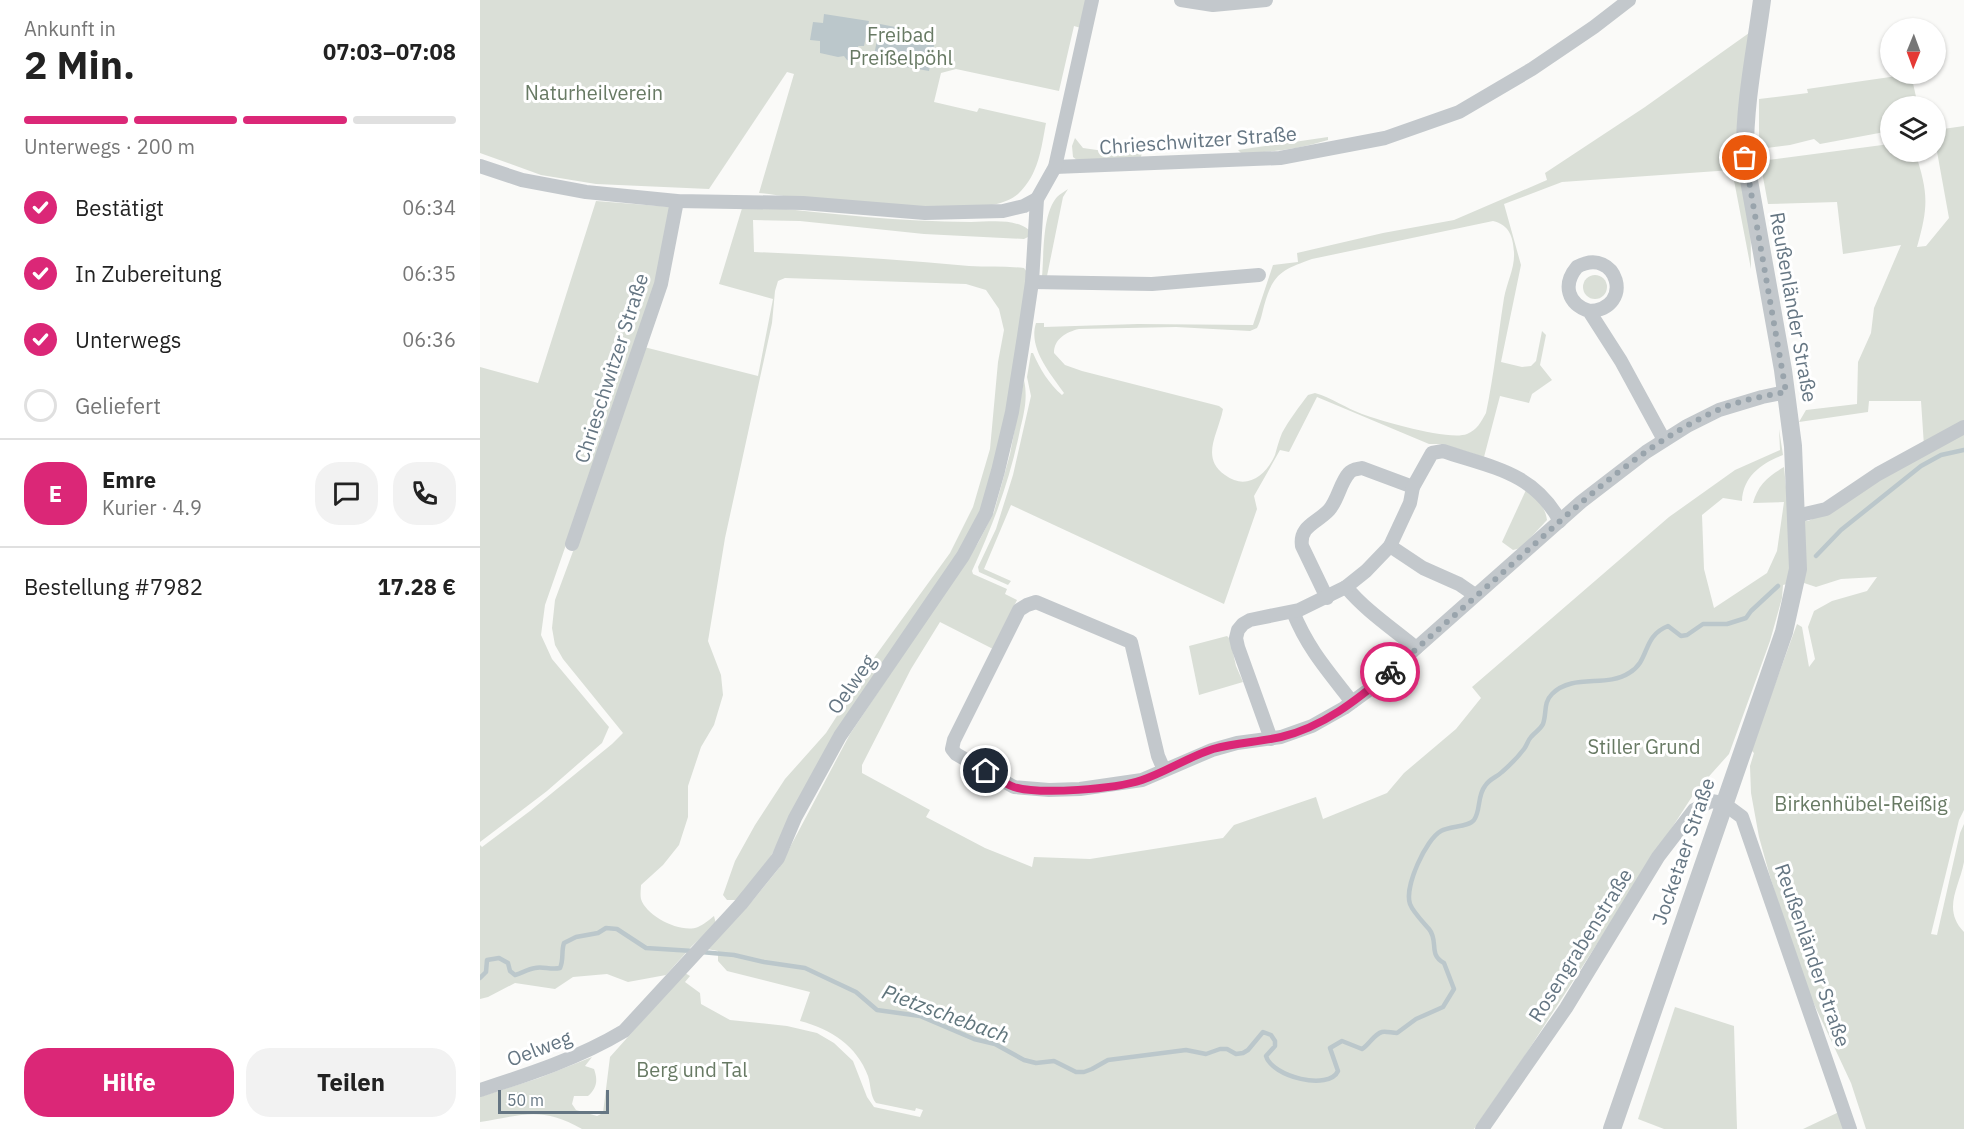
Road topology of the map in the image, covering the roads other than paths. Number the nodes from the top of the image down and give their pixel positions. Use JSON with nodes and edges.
{"nodes":[{"id":1,"x":1092,"y":0,"type":"edge"},
{"id":2,"x":1181,"y":0,"type":"edge"},
{"id":3,"x":1266,"y":0,"type":"edge"},
{"id":4,"x":1629,"y":0,"type":"edge"},
{"id":5,"x":1762,"y":0,"type":"edge"},
{"id":6,"x":480,"y":166,"type":"edge"},
{"id":7,"x":1055,"y":167,"type":"junction"},
{"id":8,"x":1037,"y":199,"type":"junction"},
{"id":9,"x":677,"y":201,"type":"junction"},
{"id":10,"x":1259,"y":275,"type":"dead end"},
{"id":11,"x":1032,"y":282,"type":"junction"},
{"id":12,"x":1589,"y":311,"type":"dead end"},
{"id":13,"x":1786,"y":392,"type":"junction"},
{"id":14,"x":1964,"y":427,"type":"edge"},
{"id":15,"x":1664,"y":440,"type":"junction"},
{"id":16,"x":1413,"y":487,"type":"junction"},
{"id":17,"x":1796,"y":516,"type":"junction"},
{"id":18,"x":1560,"y":521,"type":"junction"},
{"id":19,"x":572,"y":544,"type":"dead end"},
{"id":20,"x":1389,"y":546,"type":"junction"},
{"id":21,"x":1346,"y":587,"type":"junction"},
{"id":22,"x":1475,"y":595,"type":"junction"},
{"id":23,"x":1328,"y":598,"type":"junction"},
{"id":24,"x":1293,"y":612,"type":"junction"},
{"id":25,"x":1416,"y":648,"type":"junction"},
{"id":26,"x":1352,"y":702,"type":"junction"},
{"id":27,"x":1271,"y":739,"type":"junction"},
{"id":28,"x":1164,"y":770,"type":"junction"},
{"id":29,"x":1724,"y":803,"type":"junction"},
{"id":30,"x":480,"y":1090,"type":"edge"},
{"id":31,"x":1482,"y":1129,"type":"edge"},
{"id":32,"x":1612,"y":1129,"type":"edge"},
{"id":33,"x":1850,"y":1129,"type":"edge"}],
"edges":[{"from":1,"to":7,"type":"street","name":"Oelweg"},
{"from":2,"to":3,"type":"street"},
{"from":4,"to":7,"type":"street","name":"Chrieschwitzer Straße"},
{"from":5,"to":13,"type":"street","name":"Reußenländer Straße"},
{"from":6,"to":9,"type":"street"},
{"from":7,"to":8,"type":"street","name":"Oelweg"},
{"from":8,"to":9,"type":"street"},
{"from":8,"to":11,"type":"street","name":"Oelweg"},
{"from":9,"to":19,"type":"street","name":"Chrieschwitzer Straße"},
{"from":10,"to":11,"type":"street"},
{"from":11,"to":30,"type":"street","name":"Oelweg"},
{"from":12,"to":15,"type":"street"},
{"from":13,"to":15,"type":"street"},
{"from":13,"to":17,"type":"street","name":"Reußenländer Straße"},
{"from":14,"to":17,"type":"street"},
{"from":15,"to":18,"type":"street"},
{"from":16,"to":18,"type":"street"},
{"from":16,"to":20,"type":"street"},
{"from":16,"to":23,"type":"street"},
{"from":17,"to":29,"type":"street","name":"Jocketaer Straße"},
{"from":18,"to":22,"type":"street"},
{"from":20,"to":21,"type":"street"},
{"from":20,"to":22,"type":"street"},
{"from":21,"to":23,"type":"street"},
{"from":21,"to":25,"type":"street"},
{"from":22,"to":25,"type":"street"},
{"from":23,"to":24,"type":"street"},
{"from":24,"to":26,"type":"street"},
{"from":24,"to":27,"type":"street"},
{"from":25,"to":26,"type":"street"},
{"from":26,"to":27,"type":"street"},
{"from":27,"to":28,"type":"street"},
{"from":28,"to":28,"type":"street"},
{"from":29,"to":31,"type":"street","name":"Rosengrabenstraße"},
{"from":29,"to":32,"type":"street","name":"Jocketaer Straße"},
{"from":29,"to":33,"type":"street","name":"Reußenländer Straße"}]}
